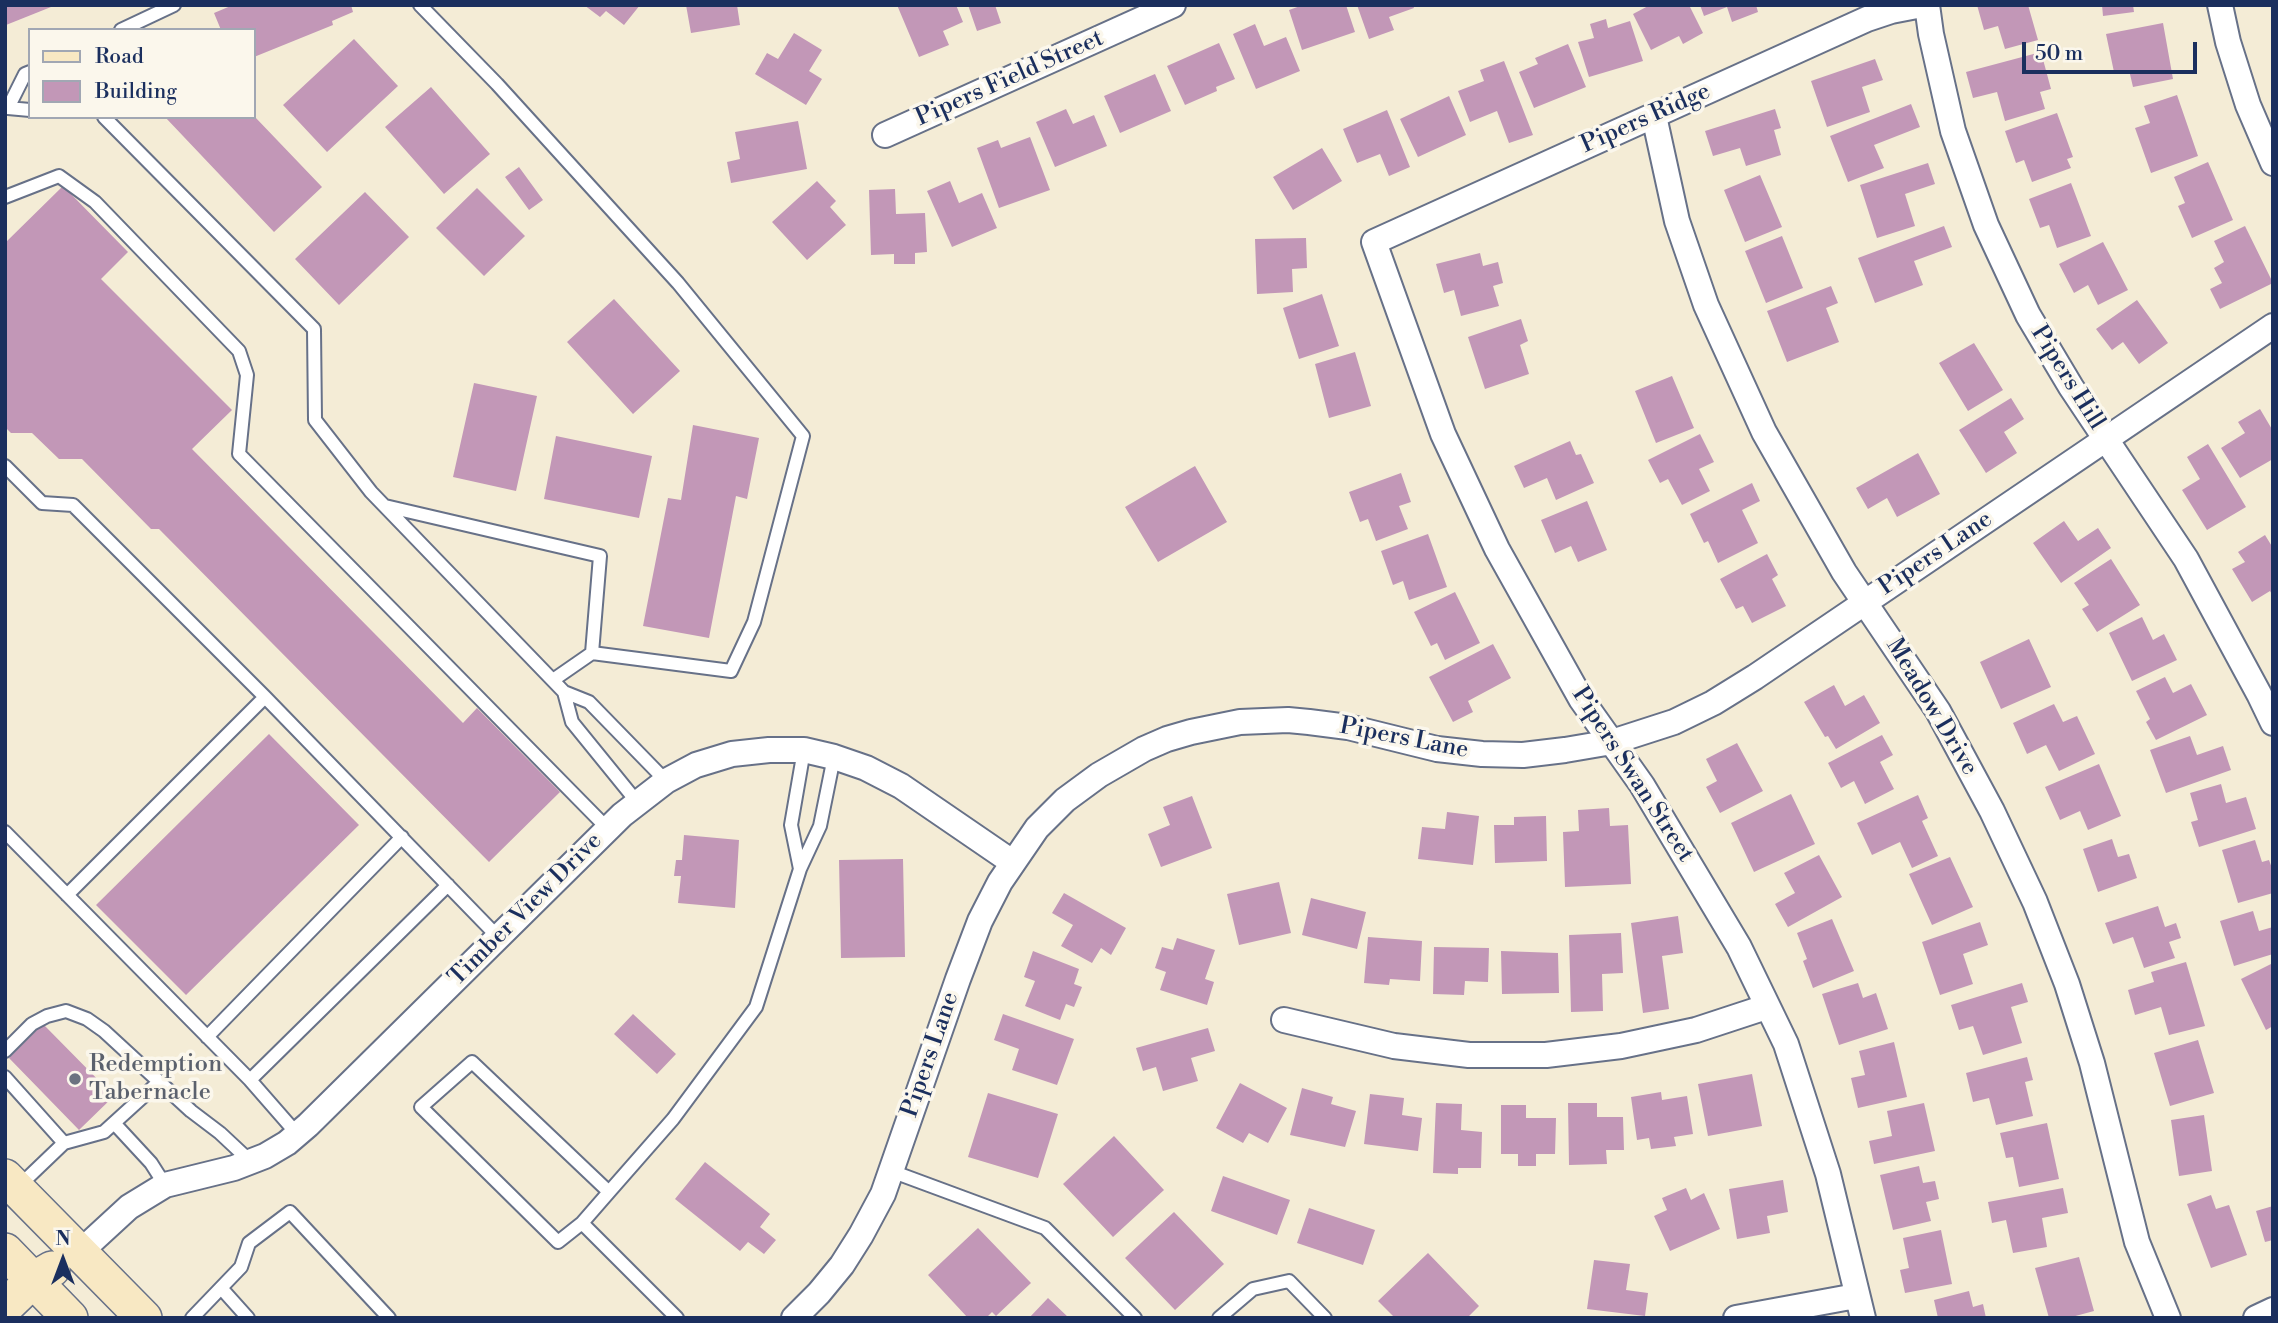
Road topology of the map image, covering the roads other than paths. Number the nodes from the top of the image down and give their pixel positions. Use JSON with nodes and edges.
{"nodes":[{"id":1,"x":174,"y":5,"type":"edge"},
{"id":2,"x":420,"y":5,"type":"edge"},
{"id":3,"x":1173,"y":5,"type":"edge"},
{"id":4,"x":1922,"y":5,"type":"edge"},
{"id":5,"x":1927,"y":5,"type":"edge"},
{"id":6,"x":2220,"y":5,"type":"edge"},
{"id":7,"x":125,"y":28,"type":"edge"},
{"id":8,"x":28,"y":73,"type":"edge"},
{"id":9,"x":28,"y":110,"type":"edge"},
{"id":10,"x":1654,"y":116,"type":"junction"},
{"id":11,"x":106,"y":119,"type":"edge"},
{"id":12,"x":885,"y":135,"type":"dead end"},
{"id":13,"x":2273,"y":163,"type":"edge"},
{"id":14,"x":5,"y":197,"type":"edge"},
{"id":15,"x":1374,"y":242,"type":"joint"},
{"id":16,"x":2273,"y":326,"type":"edge"},
{"id":17,"x":2105,"y":439,"type":"junction"},
{"id":18,"x":5,"y":466,"type":"edge"},
{"id":19,"x":385,"y":506,"type":"junction"},
{"id":20,"x":1866,"y":603,"type":"junction"},
{"id":21,"x":592,"y":653,"type":"junction"},
{"id":22,"x":553,"y":680,"type":"junction"},
{"id":23,"x":2266,"y":690,"type":"edge"},
{"id":24,"x":564,"y":692,"type":"junction"},
{"id":25,"x":265,"y":697,"type":"junction"},
{"id":26,"x":2273,"y":723,"type":"edge"},
{"id":27,"x":1612,"y":742,"type":"junction"},
{"id":28,"x":804,"y":750,"type":"junction"},
{"id":29,"x":834,"y":757,"type":"junction"},
{"id":30,"x":666,"y":781,"type":"junction"},
{"id":31,"x":637,"y":802,"type":"junction"},
{"id":32,"x":608,"y":829,"type":"junction"},
{"id":33,"x":5,"y":832,"type":"edge"},
{"id":34,"x":402,"y":837,"type":"junction"},
{"id":35,"x":1012,"y":862,"type":"junction"},
{"id":36,"x":800,"y":869,"type":"junction"},
{"id":37,"x":448,"y":885,"type":"junction"},
{"id":38,"x":67,"y":895,"type":"junction"},
{"id":39,"x":498,"y":937,"type":"junction"},
{"id":40,"x":1766,"y":1007,"type":"junction"},
{"id":41,"x":1284,"y":1020,"type":"dead end"},
{"id":42,"x":207,"y":1037,"type":"junction"},
{"id":43,"x":5,"y":1051,"type":"edge"},
{"id":44,"x":5,"y":1077,"type":"edge"},
{"id":45,"x":250,"y":1080,"type":"junction"},
{"id":46,"x":159,"y":1082,"type":"junction"},
{"id":47,"x":114,"y":1123,"type":"junction"},
{"id":48,"x":298,"y":1135,"type":"junction"},
{"id":49,"x":64,"y":1143,"type":"junction"},
{"id":50,"x":251,"y":1162,"type":"junction"},
{"id":51,"x":891,"y":1171,"type":"junction"},
{"id":52,"x":11,"y":1183,"type":"edge"},
{"id":53,"x":165,"y":1185,"type":"junction"},
{"id":54,"x":609,"y":1192,"type":"junction"},
{"id":55,"x":582,"y":1223,"type":"junction"},
{"id":56,"x":5,"y":1251,"type":"edge"},
{"id":57,"x":79,"y":1253,"type":"junction"},
{"id":58,"x":222,"y":1289,"type":"junction"},
{"id":59,"x":50,"y":1305,"type":"edge"},
{"id":60,"x":5,"y":1307,"type":"edge"},
{"id":61,"x":1860,"y":1307,"type":"edge"},
{"id":62,"x":2273,"y":1310,"type":"edge"},
{"id":63,"x":144,"y":1318,"type":"edge"},
{"id":64,"x":192,"y":1318,"type":"edge"},
{"id":65,"x":248,"y":1318,"type":"edge"},
{"id":66,"x":389,"y":1318,"type":"edge"},
{"id":67,"x":677,"y":1318,"type":"edge"},
{"id":68,"x":794,"y":1318,"type":"edge"},
{"id":69,"x":1135,"y":1318,"type":"edge"},
{"id":70,"x":1219,"y":1318,"type":"edge"},
{"id":71,"x":1325,"y":1318,"type":"edge"},
{"id":72,"x":1736,"y":1318,"type":"edge"},
{"id":73,"x":2168,"y":1318,"type":"edge"},
{"id":74,"x":2256,"y":1318,"type":"edge"}],
"edges":[{"from":1,"to":7,"type":"lane"},
{"from":2,"to":21,"type":"lane"},
{"from":3,"to":12,"type":"street","name":"Pipers Field Street"},
{"from":4,"to":10,"type":"street","name":"Pipers Ridge"},
{"from":5,"to":17,"type":"street","name":"Pipers Hill"},
{"from":6,"to":13,"type":"street"},
{"from":8,"to":9,"type":"lane"},
{"from":10,"to":15,"type":"street","name":"Pipers Ridge"},
{"from":10,"to":20,"type":"street","name":"Meadow Drive"},
{"from":11,"to":19,"type":"lane"},
{"from":14,"to":32,"type":"lane"},
{"from":15,"to":27,"type":"street","name":"Pipers Swan Street"},
{"from":16,"to":17,"type":"street","name":"Pipers Lane"},
{"from":17,"to":20,"type":"street","name":"Pipers Lane"},
{"from":17,"to":23,"type":"street","name":"Pipers Hill"},
{"from":18,"to":25,"type":"lane"},
{"from":19,"to":21,"type":"lane"},
{"from":19,"to":22,"type":"lane"},
{"from":20,"to":27,"type":"street","name":"Pipers Lane"},
{"from":20,"to":73,"type":"street","name":"Meadow Drive"},
{"from":21,"to":22,"type":"lane"},
{"from":22,"to":24,"type":"lane"},
{"from":23,"to":26,"type":"street","name":"Pipers Hill"},
{"from":24,"to":30,"type":"lane"},
{"from":24,"to":31,"type":"lane"},
{"from":25,"to":34,"type":"lane"},
{"from":25,"to":38,"type":"lane"},
{"from":27,"to":35,"type":"street","name":"Pipers Lane"},
{"from":27,"to":40,"type":"street","name":"Pipers Swan Street"},
{"from":28,"to":29,"type":"street","name":"Timber View Drive"},
{"from":28,"to":30,"type":"street","name":"Timber View Drive"},
{"from":28,"to":36,"type":"lane"},
{"from":29,"to":35,"type":"street","name":"Timber View Drive"},
{"from":29,"to":36,"type":"lane"},
{"from":30,"to":31,"type":"street","name":"Timber View Drive"},
{"from":31,"to":32,"type":"street","name":"Timber View Drive"},
{"from":32,"to":39,"type":"street","name":"Timber View Drive"},
{"from":33,"to":38,"type":"lane"},
{"from":34,"to":37,"type":"lane"},
{"from":34,"to":42,"type":"lane"},
{"from":35,"to":51,"type":"street","name":"Pipers Lane"},
{"from":36,"to":54,"type":"lane"},
{"from":37,"to":39,"type":"lane"},
{"from":37,"to":45,"type":"lane"},
{"from":38,"to":42,"type":"lane"},
{"from":39,"to":48,"type":"street","name":"Timber View Drive"},
{"from":40,"to":41,"type":"street"},
{"from":40,"to":61,"type":"street","name":"Pipers Swan Street"},
{"from":42,"to":45,"type":"lane"},
{"from":43,"to":46,"type":"lane"},
{"from":44,"to":49,"type":"lane"},
{"from":45,"to":48,"type":"lane"},
{"from":46,"to":47,"type":"lane"},
{"from":46,"to":50,"type":"lane"},
{"from":47,"to":49,"type":"lane"},
{"from":47,"to":53,"type":"lane"},
{"from":48,"to":50,"type":"street","name":"Timber View Drive"},
{"from":49,"to":52,"type":"lane"},
{"from":50,"to":53,"type":"street","name":"Timber View Drive"},
{"from":51,"to":68,"type":"street","name":"Pipers Lane"},
{"from":51,"to":69,"type":"lane"},
{"from":52,"to":57,"type":"main road"},
{"from":53,"to":57,"type":"street","name":"Timber View Drive"},
{"from":54,"to":55,"type":"lane"},
{"from":54,"to":55,"type":"lane"},
{"from":55,"to":67,"type":"lane"},
{"from":56,"to":59,"type":"main road"},
{"from":57,"to":59,"type":"main road","name":"Timber View Drive"},
{"from":57,"to":63,"type":"main road"},
{"from":58,"to":64,"type":"lane"},
{"from":58,"to":65,"type":"lane"},
{"from":58,"to":66,"type":"lane"},
{"from":59,"to":60,"type":"main road","name":"Timber View Drive"},
{"from":61,"to":72,"type":"street"},
{"from":62,"to":74,"type":"street"},
{"from":70,"to":71,"type":"lane"}]}
